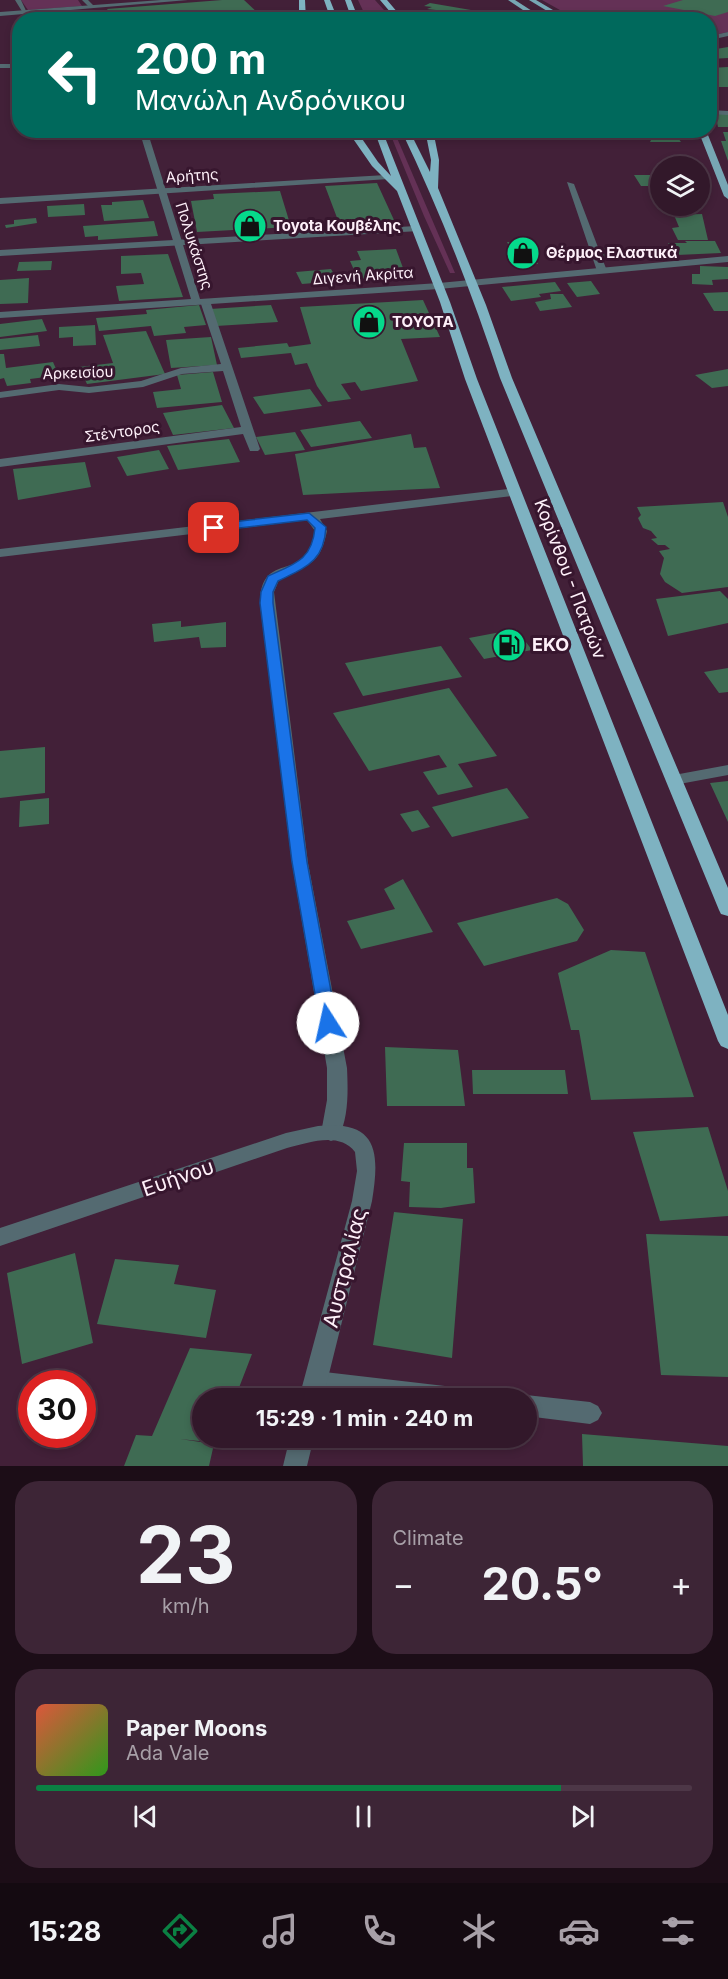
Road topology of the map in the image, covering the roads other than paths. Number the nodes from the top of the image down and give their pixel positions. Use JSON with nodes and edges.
{"nodes":[{"id":1,"x":18,"y":0,"type":"edge"},
{"id":2,"x":85,"y":0,"type":"edge"},
{"id":3,"x":173,"y":0,"type":"edge"},
{"id":4,"x":185,"y":0,"type":"edge"},
{"id":5,"x":383,"y":0,"type":"edge"},
{"id":6,"x":511,"y":0,"type":"edge"},
{"id":7,"x":532,"y":0,"type":"edge"},
{"id":8,"x":93,"y":10,"type":"junction"},
{"id":9,"x":25,"y":12,"type":"joint"},
{"id":10,"x":394,"y":12,"type":"edge"},
{"id":11,"x":530,"y":12,"type":"edge"},
{"id":12,"x":553,"y":12,"type":"edge"},
{"id":13,"x":145,"y":138,"type":"edge"},
{"id":14,"x":357,"y":138,"type":"edge"},
{"id":15,"x":381,"y":138,"type":"edge"},
{"id":16,"x":409,"y":138,"type":"edge"},
{"id":17,"x":431,"y":138,"type":"edge"},
{"id":18,"x":705,"y":138,"type":"edge"},
{"id":19,"x":386,"y":177,"type":"junction"},
{"id":20,"x":570,"y":184,"type":"dead end"},
{"id":21,"x":434,"y":189,"type":"junction"},
{"id":22,"x":160,"y":191,"type":"junction"},
{"id":23,"x":404,"y":194,"type":"junction"},
{"id":24,"x":728,"y":196,"type":"edge"},
{"id":25,"x":0,"y":201,"type":"edge"},
{"id":26,"x":416,"y":229,"type":"junction"},
{"id":27,"x":177,"y":242,"type":"junction"},
{"id":28,"x":0,"y":253,"type":"edge"},
{"id":29,"x":728,"y":259,"type":"edge"},
{"id":30,"x":602,"y":271,"type":"junction"},
{"id":31,"x":472,"y":284,"type":"junction"},
{"id":32,"x":439,"y":286,"type":"junction"},
{"id":33,"x":200,"y":301,"type":"junction"},
{"id":34,"x":0,"y":315,"type":"edge"},
{"id":35,"x":227,"y":367,"type":"junction"},
{"id":36,"x":0,"y":395,"type":"edge"},
{"id":37,"x":247,"y":430,"type":"junction"},
{"id":38,"x":254,"y":449,"type":"dead end"},
{"id":39,"x":0,"y":464,"type":"edge"},
{"id":40,"x":516,"y":492,"type":"junction"},
{"id":41,"x":309,"y":516,"type":"junction"},
{"id":42,"x":0,"y":552,"type":"edge"},
{"id":43,"x":728,"y":770,"type":"edge"},
{"id":44,"x":674,"y":780,"type":"junction"},
{"id":45,"x":728,"y":910,"type":"edge"},
{"id":46,"x":728,"y":1041,"type":"edge"},
{"id":47,"x":331,"y":1132,"type":"junction"},
{"id":48,"x":357,"y":1140,"type":"joint"},
{"id":49,"x":0,"y":1237,"type":"edge"},
{"id":50,"x":315,"y":1388,"type":"edge"},
{"id":51,"x":537,"y":1407,"type":"edge"},
{"id":52,"x":590,"y":1413,"type":"dead end"},
{"id":53,"x":299,"y":1448,"type":"edge"},
{"id":54,"x":295,"y":1466,"type":"edge"}],
"edges":[{"from":1,"to":9,"type":"street"},
{"from":2,"to":8,"type":"street"},
{"from":3,"to":4,"type":"street"},
{"from":3,"to":8,"type":"street"},
{"from":5,"to":10,"type":"highway"},
{"from":6,"to":11,"type":"main road"},
{"from":7,"to":12,"type":"main road"},
{"from":8,"to":9,"type":"street"},
{"from":13,"to":22,"type":"street","name":"Πολυκάστης"},
{"from":14,"to":19,"type":"highway"},
{"from":15,"to":23,"type":"highway","name":"Κορίνθου - Πατρών"},
{"from":16,"to":21,"type":"highway","name":"Κορίνθου - Πατρών"},
{"from":17,"to":21,"type":"highway"},
{"from":18,"to":24,"type":"main road"},
{"from":19,"to":22,"type":"street","name":"Αρήτης"},
{"from":19,"to":23,"type":"highway"},
{"from":20,"to":30,"type":"street"},
{"from":21,"to":31,"type":"highway","name":"Κορίνθου - Πατρών"},
{"from":22,"to":25,"type":"street","name":"Αρήτης"},
{"from":22,"to":27,"type":"street","name":"Πολυκάστης"},
{"from":23,"to":26,"type":"highway","name":"Κορίνθου - Πατρών"},
{"from":26,"to":27,"type":"street"},
{"from":26,"to":32,"type":"highway","name":"Κορίνθου - Πατρών"},
{"from":27,"to":28,"type":"street"},
{"from":27,"to":33,"type":"street","name":"Πολυκάστης"},
{"from":29,"to":30,"type":"street","name":"Διγενή Ακρίτα"},
{"from":30,"to":31,"type":"street","name":"Διγενή Ακρίτα"},
{"from":31,"to":32,"type":"street","name":"Διγενή Ακρίτα"},
{"from":31,"to":44,"type":"highway","name":"Κορίνθου - Πατρών"},
{"from":32,"to":33,"type":"street","name":"Διγενή Ακρίτα"},
{"from":32,"to":40,"type":"highway","name":"Κορίνθου - Πατρών"},
{"from":33,"to":34,"type":"street","name":"Διγενή Ακρίτα"},
{"from":33,"to":35,"type":"street","name":"Πολυκάστης"},
{"from":35,"to":36,"type":"street","name":"Αρκεισίου"},
{"from":35,"to":37,"type":"street","name":"Πολυκάστης"},
{"from":37,"to":38,"type":"street","name":"Πολυκάστης"},
{"from":37,"to":39,"type":"street","name":"Στέντορος"},
{"from":40,"to":41,"type":"street"},
{"from":40,"to":46,"type":"highway","name":"Κορίνθου - Πατρών"},
{"from":41,"to":42,"type":"street"},
{"from":41,"to":47,"type":"street"},
{"from":43,"to":44,"type":"street"},
{"from":44,"to":45,"type":"highway","name":"Κορίνθου - Πατρών"},
{"from":47,"to":48,"type":"street","name":"Ευήνου"},
{"from":47,"to":49,"type":"street","name":"Ευήνου"},
{"from":48,"to":50,"type":"street","name":"Αυστραλίας"},
{"from":51,"to":52,"type":"street"},
{"from":53,"to":54,"type":"street"}]}
